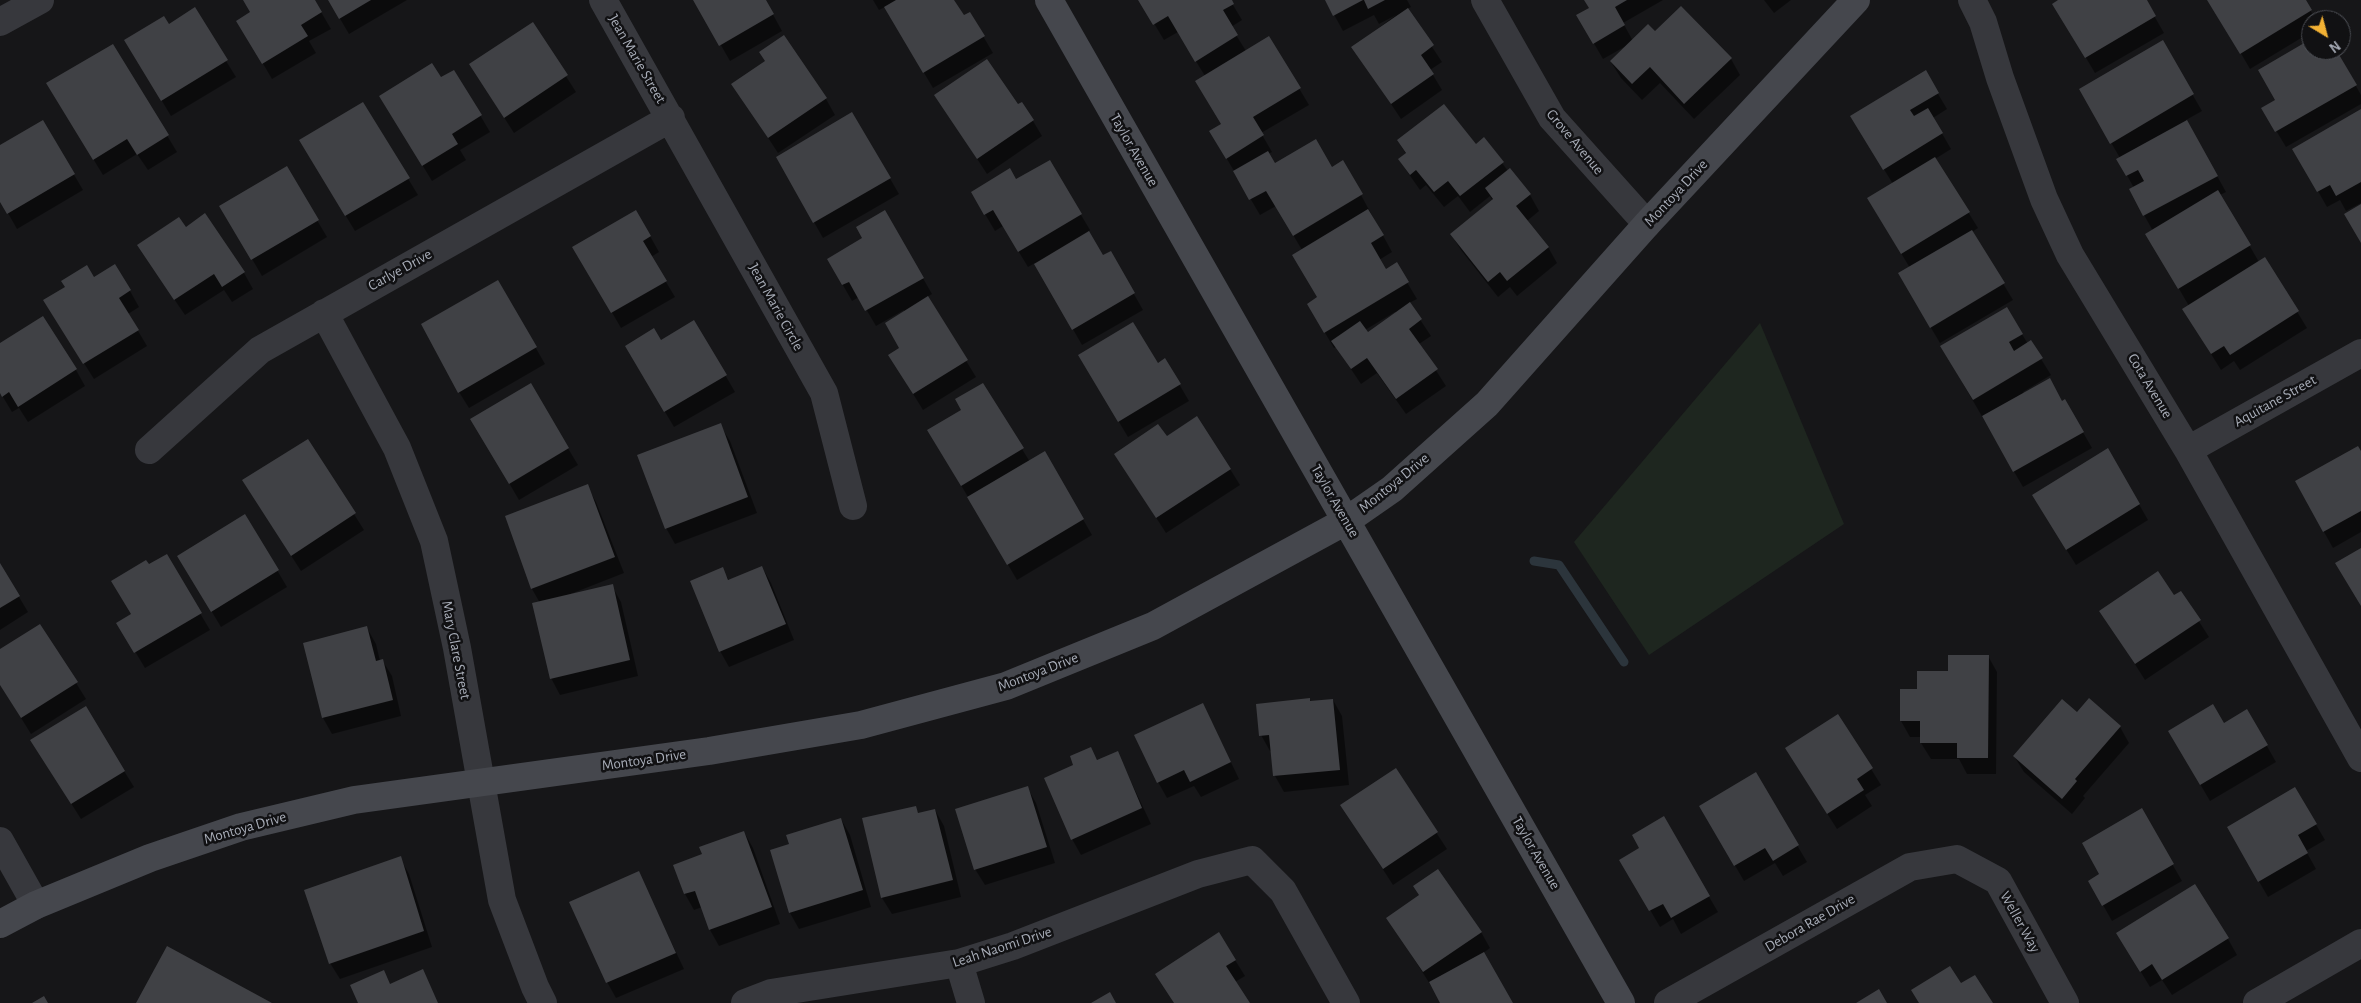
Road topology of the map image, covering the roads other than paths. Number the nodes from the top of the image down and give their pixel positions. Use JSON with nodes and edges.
{"nodes":[{"id":1,"x":40,"y":0,"type":"edge"},
{"id":2,"x":603,"y":0,"type":"edge"},
{"id":3,"x":1048,"y":0,"type":"edge"},
{"id":4,"x":1484,"y":0,"type":"edge"},
{"id":5,"x":1856,"y":0,"type":"edge"},
{"id":6,"x":1972,"y":0,"type":"edge"},
{"id":7,"x":0,"y":22,"type":"edge"},
{"id":8,"x":671,"y":118,"type":"junction"},
{"id":9,"x":1647,"y":224,"type":"junction"},
{"id":10,"x":324,"y":313,"type":"junction"},
{"id":11,"x":2361,"y":353,"type":"edge"},
{"id":12,"x":149,"y":450,"type":"dead end"},
{"id":13,"x":2188,"y":450,"type":"junction"},
{"id":14,"x":853,"y":506,"type":"dead end"},
{"id":15,"x":1346,"y":521,"type":"junction"},
{"id":16,"x":2361,"y":758,"type":"edge"},
{"id":17,"x":479,"y":782,"type":"junction"},
{"id":18,"x":0,"y":841,"type":"edge"},
{"id":19,"x":1957,"y":859,"type":"joint"},
{"id":20,"x":36,"y":905,"type":"junction"},
{"id":21,"x":0,"y":924,"type":"edge"},
{"id":22,"x":2361,"y":943,"type":"edge"},
{"id":23,"x":959,"y":963,"type":"junction"},
{"id":24,"x":543,"y":1003,"type":"edge"},
{"id":25,"x":745,"y":1003,"type":"edge"},
{"id":26,"x":971,"y":1003,"type":"edge"},
{"id":27,"x":1346,"y":1003,"type":"edge"},
{"id":28,"x":1621,"y":1003,"type":"edge"},
{"id":29,"x":1668,"y":1003,"type":"edge"},
{"id":30,"x":2065,"y":1003,"type":"edge"},
{"id":31,"x":2257,"y":1003,"type":"edge"}],
"edges":[{"from":1,"to":7,"type":"street"},
{"from":2,"to":8,"type":"street","name":"Jean Marie Street"},
{"from":3,"to":15,"type":"street","name":"Taylor Avenue"},
{"from":4,"to":9,"type":"street","name":"Grove Avenue"},
{"from":5,"to":9,"type":"street","name":"Montoya Drive"},
{"from":6,"to":13,"type":"street","name":"Cota Avenue"},
{"from":8,"to":10,"type":"street","name":"Carlye Drive"},
{"from":8,"to":14,"type":"street","name":"Jean Marie Circle"},
{"from":9,"to":15,"type":"street","name":"Montoya Drive"},
{"from":10,"to":12,"type":"street","name":"Carlye Drive"},
{"from":10,"to":17,"type":"street","name":"Mary Clare Street"},
{"from":11,"to":13,"type":"street","name":"Aquitane Street"},
{"from":13,"to":16,"type":"street","name":"Cota Avenue"},
{"from":15,"to":17,"type":"street","name":"Montoya Drive"},
{"from":15,"to":28,"type":"street","name":"Taylor Avenue"},
{"from":17,"to":20,"type":"street","name":"Montoya Drive"},
{"from":17,"to":24,"type":"street","name":"Mary Clare Street"},
{"from":18,"to":20,"type":"street"},
{"from":19,"to":29,"type":"street","name":"Debora Rae Drive"},
{"from":19,"to":30,"type":"street","name":"Weller Way"},
{"from":20,"to":21,"type":"street","name":"Montoya Drive"},
{"from":22,"to":31,"type":"street"},
{"from":23,"to":25,"type":"street","name":"Leah Naomi Drive"},
{"from":23,"to":26,"type":"street"},
{"from":23,"to":27,"type":"street","name":"Leah Naomi Drive"}]}
